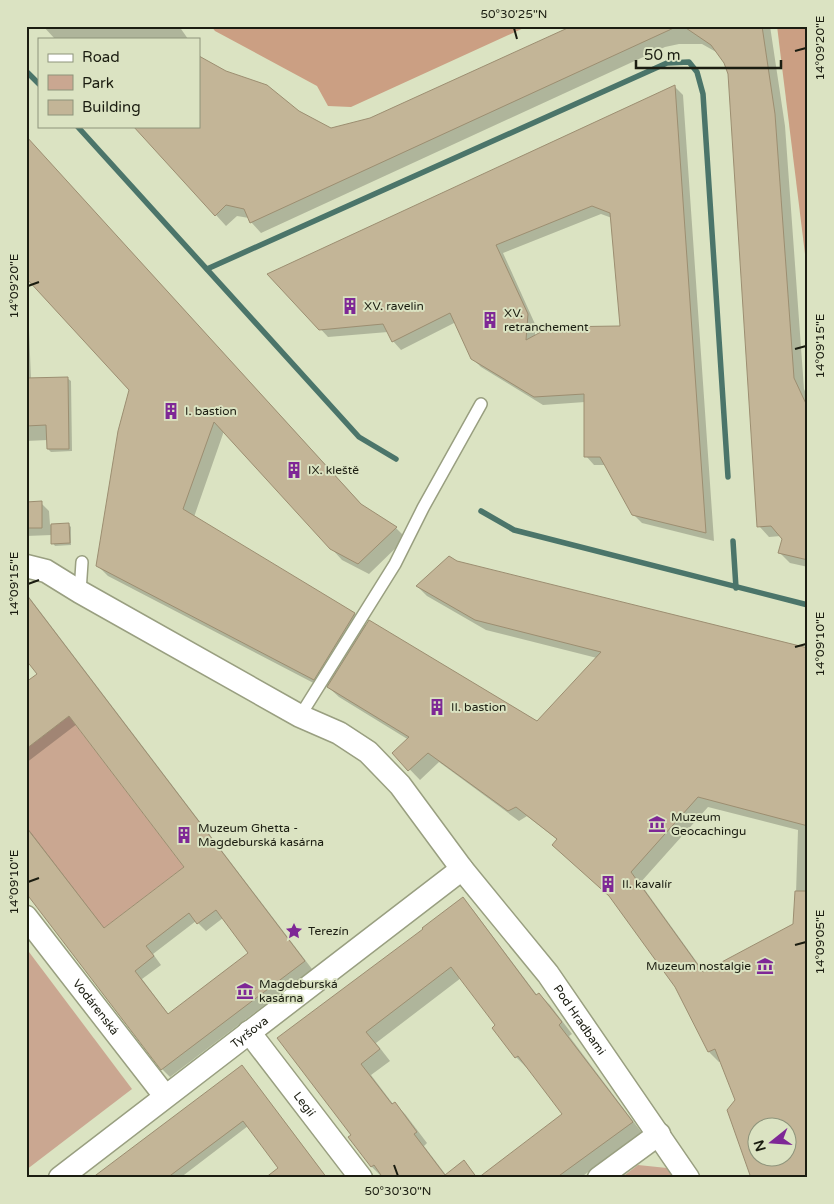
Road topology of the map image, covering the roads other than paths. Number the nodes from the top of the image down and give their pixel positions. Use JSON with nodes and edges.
{"nodes":[{"id":1,"x":481,"y":404,"type":"dead end"},
{"id":2,"x":82,"y":562,"type":"dead end"},
{"id":3,"x":26,"y":566,"type":"edge"},
{"id":4,"x":80,"y":592,"type":"junction"},
{"id":5,"x":300,"y":716,"type":"junction"},
{"id":6,"x":462,"y":869,"type":"junction"},
{"id":7,"x":26,"y":917,"type":"edge"},
{"id":8,"x":249,"y":1032,"type":"junction"},
{"id":9,"x":165,"y":1096,"type":"junction"},
{"id":10,"x":659,"y":1134,"type":"junction"},
{"id":11,"x":60,"y":1178,"type":"edge"},
{"id":12,"x":361,"y":1178,"type":"edge"},
{"id":13,"x":599,"y":1178,"type":"edge"},
{"id":14,"x":688,"y":1178,"type":"edge"}],
"edges":[{"from":1,"to":5,"type":"lane"},
{"from":2,"to":4,"type":"lane"},
{"from":3,"to":4,"type":"street","name":"Pod Hradbami"},
{"from":4,"to":5,"type":"street","name":"Pod Hradbami"},
{"from":5,"to":6,"type":"street","name":"Pod Hradbami"},
{"from":6,"to":8,"type":"street","name":"Tyršova"},
{"from":6,"to":10,"type":"street","name":"Pod Hradbami"},
{"from":7,"to":9,"type":"street","name":"Vodárenská"},
{"from":8,"to":9,"type":"street","name":"Tyršova"},
{"from":8,"to":12,"type":"street","name":"Legií"},
{"from":9,"to":11,"type":"street","name":"Tyršova"},
{"from":10,"to":13,"type":"street"},
{"from":10,"to":14,"type":"street","name":"Pod Hradbami"}]}
